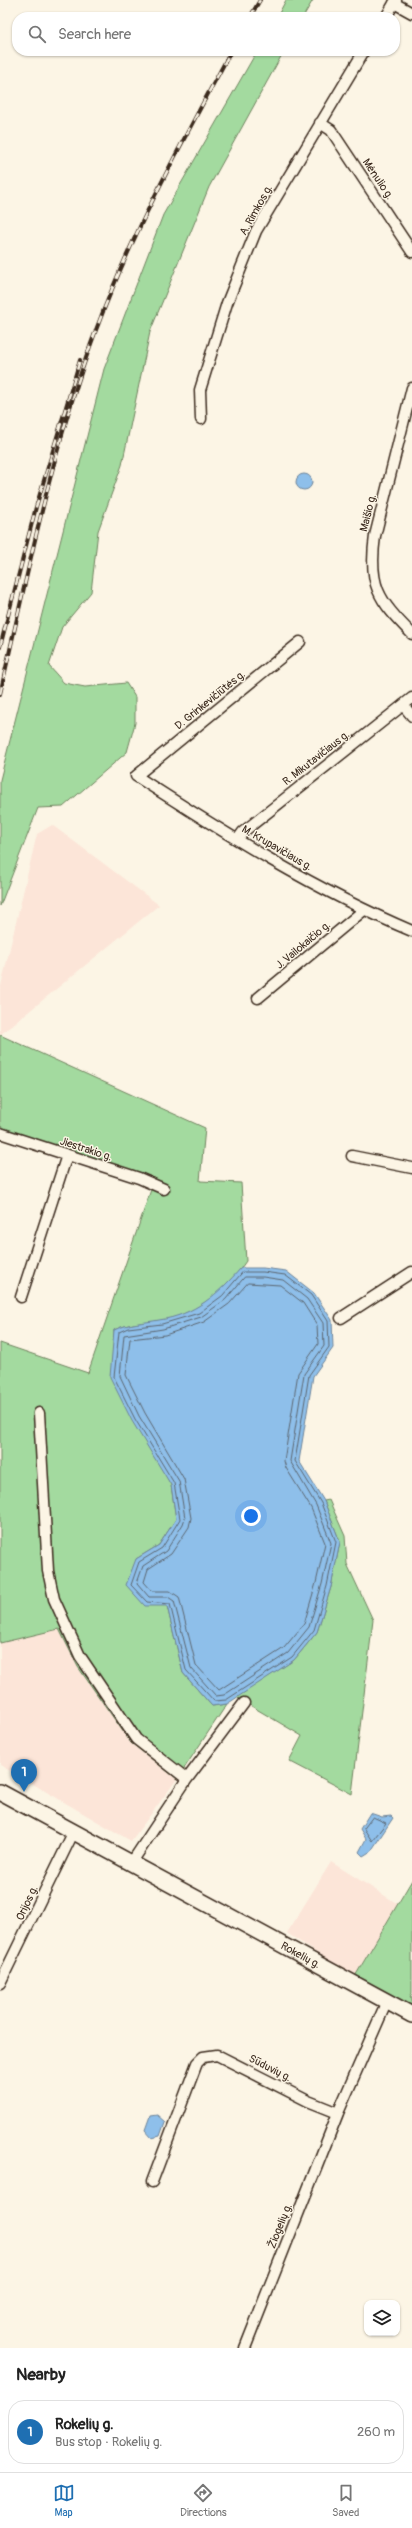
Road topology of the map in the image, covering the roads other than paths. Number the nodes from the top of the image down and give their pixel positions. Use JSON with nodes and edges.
{"nodes":[{"id":1,"x":395,"y":2,"type":"edge"},
{"id":2,"x":389,"y":12,"type":"edge"},
{"id":3,"x":412,"y":13,"type":"edge"},
{"id":4,"x":361,"y":56,"type":"edge"},
{"id":5,"x":320,"y":123,"type":"junction"},
{"id":6,"x":412,"y":252,"type":"edge"},
{"id":7,"x":412,"y":388,"type":"edge"},
{"id":8,"x":201,"y":419,"type":"dead end"},
{"id":9,"x":412,"y":634,"type":"edge"},
{"id":10,"x":300,"y":642,"type":"dead end"},
{"id":11,"x":412,"y":698,"type":"edge"},
{"id":12,"x":403,"y":706,"type":"junction"},
{"id":13,"x":412,"y":716,"type":"edge"},
{"id":14,"x":136,"y":776,"type":"joint"},
{"id":15,"x":238,"y":839,"type":"junction"},
{"id":16,"x":364,"y":910,"type":"junction"},
{"id":17,"x":412,"y":931,"type":"edge"},
{"id":18,"x":258,"y":998,"type":"dead end"},
{"id":19,"x":0,"y":1133,"type":"edge"},
{"id":20,"x":67,"y":1156,"type":"junction"},
{"id":21,"x":352,"y":1156,"type":"dead end"},
{"id":22,"x":412,"y":1168,"type":"edge"},
{"id":23,"x":164,"y":1189,"type":"dead end"},
{"id":24,"x":412,"y":1272,"type":"edge"},
{"id":25,"x":21,"y":1297,"type":"dead end"},
{"id":26,"x":341,"y":1318,"type":"dead end"},
{"id":27,"x":39,"y":1413,"type":"dead end"},
{"id":28,"x":244,"y":1703,"type":"dead end"},
{"id":29,"x":187,"y":1779,"type":"junction"},
{"id":30,"x":0,"y":1792,"type":"edge"},
{"id":31,"x":74,"y":1831,"type":"junction"},
{"id":32,"x":132,"y":1862,"type":"junction"},
{"id":33,"x":0,"y":1984,"type":"edge"},
{"id":34,"x":387,"y":2001,"type":"junction"},
{"id":35,"x":412,"y":2015,"type":"edge"},
{"id":36,"x":338,"y":2113,"type":"junction"},
{"id":37,"x":152,"y":2182,"type":"dead end"},
{"id":38,"x":245,"y":2348,"type":"edge"}],
"edges":[{"from":1,"to":2,"type":"street"},
{"from":1,"to":3,"type":"street"},
{"from":4,"to":5,"type":"street","name":"A. Rimkos g."},
{"from":5,"to":6,"type":"street","name":"Mėnulio g."},
{"from":5,"to":8,"type":"street","name":"A. Rimkos g."},
{"from":7,"to":9,"type":"street","name":"Maišio g."},
{"from":10,"to":14,"type":"street","name":"D. Grinkevičiūtės g."},
{"from":11,"to":12,"type":"street","name":"R. Mikutavičiaus g."},
{"from":12,"to":13,"type":"street"},
{"from":12,"to":15,"type":"street","name":"R. Mikutavičiaus g."},
{"from":14,"to":15,"type":"street","name":"M. Krupavičiaus g."},
{"from":15,"to":16,"type":"street","name":"M. Krupavičiaus g."},
{"from":16,"to":17,"type":"street","name":"M. Krupavičiaus g."},
{"from":16,"to":18,"type":"street","name":"J. Vailokaičio g."},
{"from":19,"to":20,"type":"street","name":"Jiestrakio g."},
{"from":20,"to":23,"type":"street","name":"Jiestrakio g."},
{"from":20,"to":25,"type":"street"},
{"from":21,"to":22,"type":"street"},
{"from":24,"to":26,"type":"street"},
{"from":27,"to":29,"type":"street"},
{"from":28,"to":29,"type":"street"},
{"from":29,"to":32,"type":"street"},
{"from":30,"to":31,"type":"main road","name":"Rokelių g."},
{"from":31,"to":32,"type":"main road","name":"Rokelių g."},
{"from":31,"to":33,"type":"street","name":"Orijos g."},
{"from":32,"to":34,"type":"main road","name":"Rokelių g."},
{"from":34,"to":35,"type":"main road","name":"Rokelių g."},
{"from":34,"to":36,"type":"street"},
{"from":36,"to":37,"type":"street","name":"Sūduvių g."},
{"from":36,"to":38,"type":"street","name":"Žiogelių g."}]}
